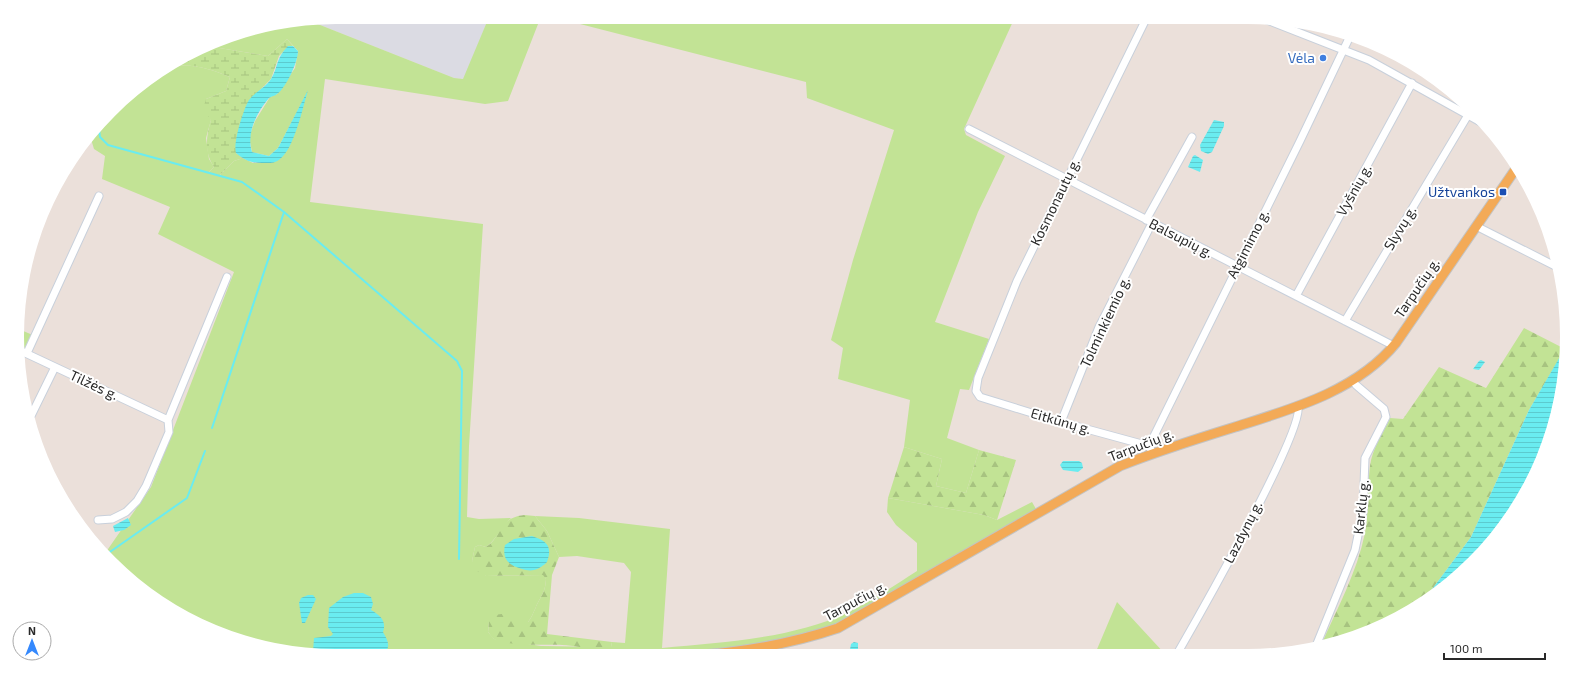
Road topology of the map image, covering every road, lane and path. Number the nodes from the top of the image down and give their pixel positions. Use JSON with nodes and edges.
{"nodes":[{"id":1,"x":1144,"y":24,"type":"edge"},
{"id":2,"x":1284,"y":27,"type":"edge"},
{"id":3,"x":1348,"y":41,"type":"edge"},
{"id":4,"x":1344,"y":50,"type":"junction"},
{"id":5,"x":1412,"y":83,"type":"junction"},
{"id":6,"x":1466,"y":114,"type":"edge"},
{"id":7,"x":1468,"y":115,"type":"edge"},
{"id":8,"x":969,"y":129,"type":"dead end"},
{"id":9,"x":1192,"y":137,"type":"dead end"},
{"id":10,"x":1513,"y":172,"type":"edge"},
{"id":11,"x":1066,"y":180,"type":"junction"},
{"id":12,"x":99,"y":196,"type":"dead end"},
{"id":13,"x":1149,"y":222,"type":"junction"},
{"id":14,"x":1476,"y":226,"type":"junction"},
{"id":15,"x":1551,"y":264,"type":"edge"},
{"id":16,"x":1237,"y":266,"type":"junction"},
{"id":17,"x":227,"y":277,"type":"dead end"},
{"id":18,"x":1296,"y":296,"type":"junction"},
{"id":19,"x":1345,"y":321,"type":"junction"},
{"id":20,"x":1394,"y":346,"type":"junction"},
{"id":21,"x":25,"y":351,"type":"edge"},
{"id":22,"x":24,"y":352,"type":"edge"},
{"id":23,"x":55,"y":367,"type":"junction"},
{"id":24,"x":1352,"y":380,"type":"junction"},
{"id":25,"x":976,"y":391,"type":"joint"},
{"id":26,"x":1298,"y":406,"type":"junction"},
{"id":27,"x":34,"y":412,"type":"edge"},
{"id":28,"x":168,"y":420,"type":"junction"},
{"id":29,"x":1061,"y":422,"type":"junction"},
{"id":30,"x":1151,"y":450,"type":"junction"},
{"id":31,"x":98,"y":520,"type":"dead end"},
{"id":32,"x":1318,"y":640,"type":"edge"},
{"id":33,"x":754,"y":649,"type":"edge"},
{"id":34,"x":1180,"y":649,"type":"edge"}],
"edges":[{"from":1,"to":11,"type":"street","name":"Kosmonautų g."},
{"from":2,"to":4,"type":"street"},
{"from":3,"to":4,"type":"street","name":"Atgimimo g."},
{"from":4,"to":5,"type":"street"},
{"from":4,"to":16,"type":"street","name":"Atgimimo g."},
{"from":5,"to":6,"type":"street"},
{"from":5,"to":18,"type":"street","name":"Vyšnių g."},
{"from":7,"to":19,"type":"street","name":"Slyvų g."},
{"from":8,"to":11,"type":"street","name":"Balsupių g."},
{"from":9,"to":13,"type":"street","name":"Tolminkiemio g."},
{"from":10,"to":14,"type":"main road","name":"Tarpučių g."},
{"from":11,"to":13,"type":"street","name":"Balsupių g."},
{"from":11,"to":25,"type":"street","name":"Kosmonautų g."},
{"from":12,"to":21,"type":"street"},
{"from":13,"to":16,"type":"street","name":"Balsupių g."},
{"from":13,"to":29,"type":"street","name":"Tolminkiemio g."},
{"from":14,"to":15,"type":"street"},
{"from":14,"to":20,"type":"main road","name":"Tarpučių g."},
{"from":16,"to":18,"type":"street","name":"Balsupių g."},
{"from":16,"to":30,"type":"street","name":"Atgimimo g."},
{"from":17,"to":28,"type":"street"},
{"from":18,"to":19,"type":"street","name":"Balsupių g."},
{"from":19,"to":20,"type":"street","name":"Balsupių g."},
{"from":20,"to":24,"type":"main road","name":"Tarpučių g."},
{"from":22,"to":23,"type":"street","name":"Tilžės g."},
{"from":23,"to":27,"type":"street"},
{"from":23,"to":28,"type":"street","name":"Tilžės g."},
{"from":24,"to":26,"type":"main road","name":"Tarpučių g."},
{"from":24,"to":32,"type":"street","name":"Karklų g."},
{"from":25,"to":29,"type":"street","name":"Eitkūnų g."},
{"from":26,"to":30,"type":"main road","name":"Tarpučių g."},
{"from":26,"to":34,"type":"street","name":"Lazdynų g."},
{"from":28,"to":31,"type":"street"},
{"from":29,"to":30,"type":"street","name":"Eitkūnų g."},
{"from":30,"to":33,"type":"main road","name":"Tarpučių g."}]}
